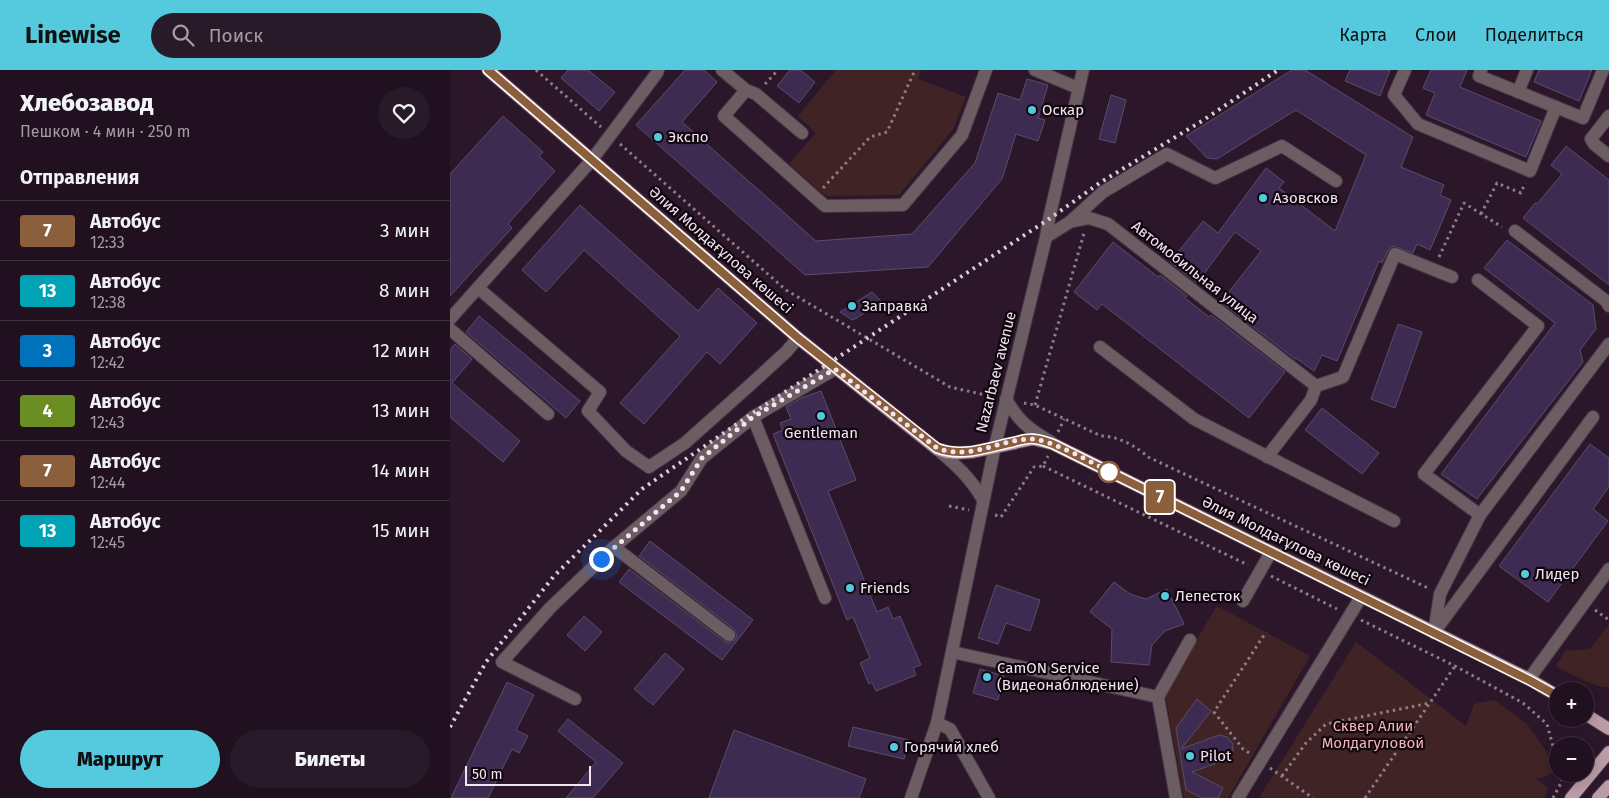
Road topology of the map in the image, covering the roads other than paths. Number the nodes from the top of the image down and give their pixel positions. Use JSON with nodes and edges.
{"nodes":[{"id":1,"x":488,"y":70,"type":"edge"},
{"id":2,"x":658,"y":70,"type":"edge"},
{"id":3,"x":722,"y":70,"type":"edge"},
{"id":4,"x":986,"y":70,"type":"edge"},
{"id":5,"x":1035,"y":70,"type":"edge"},
{"id":6,"x":1084,"y":70,"type":"edge"},
{"id":7,"x":1481,"y":70,"type":"edge"},
{"id":8,"x":1527,"y":70,"type":"edge"},
{"id":9,"x":1603,"y":70,"type":"edge"},
{"id":10,"x":1401,"y":71,"type":"edge"},
{"id":11,"x":1078,"y":88,"type":"junction"},
{"id":12,"x":746,"y":90,"type":"junction"},
{"id":13,"x":1518,"y":92,"type":"junction"},
{"id":14,"x":1556,"y":107,"type":"junction"},
{"id":15,"x":1609,"y":116,"type":"edge"},
{"id":16,"x":802,"y":134,"type":"dead end"},
{"id":17,"x":1609,"y":156,"type":"edge"},
{"id":18,"x":592,"y":161,"type":"junction"},
{"id":19,"x":1336,"y":181,"type":"dead end"},
{"id":20,"x":1070,"y":222,"type":"junction"},
{"id":21,"x":1510,"y":230,"type":"road end"},
{"id":22,"x":1046,"y":237,"type":"junction"},
{"id":23,"x":1452,"y":277,"type":"dead end"},
{"id":24,"x":1478,"y":280,"type":"dead end"},
{"id":25,"x":478,"y":288,"type":"junction"},
{"id":26,"x":1609,"y":306,"type":"edge"},
{"id":27,"x":450,"y":319,"type":"edge"},
{"id":28,"x":450,"y":329,"type":"edge"},
{"id":29,"x":798,"y":338,"type":"junction"},
{"id":30,"x":1609,"y":344,"type":"edge"},
{"id":31,"x":1100,"y":347,"type":"dead end"},
{"id":32,"x":835,"y":369,"type":"junction"},
{"id":33,"x":1316,"y":386,"type":"junction"},
{"id":34,"x":1006,"y":399,"type":"junction"},
{"id":35,"x":548,"y":414,"type":"dead end"},
{"id":36,"x":753,"y":417,"type":"junction"},
{"id":37,"x":1593,"y":417,"type":"dead end"},
{"id":38,"x":1053,"y":444,"type":"junction"},
{"id":39,"x":995,"y":446,"type":"junction"},
{"id":40,"x":937,"y":448,"type":"junction"},
{"id":41,"x":1267,"y":457,"type":"junction"},
{"id":42,"x":982,"y":506,"type":"junction"},
{"id":43,"x":1480,"y":515,"type":"junction"},
{"id":44,"x":1394,"y":520,"type":"dead end"},
{"id":45,"x":614,"y":547,"type":"junction"},
{"id":46,"x":1271,"y":552,"type":"junction"},
{"id":47,"x":1609,"y":569,"type":"edge"},
{"id":48,"x":1361,"y":597,"type":"junction"},
{"id":49,"x":824,"y":598,"type":"dead end"},
{"id":50,"x":1243,"y":601,"type":"dead end"},
{"id":51,"x":1434,"y":633,"type":"junction"},
{"id":52,"x":729,"y":635,"type":"dead end"},
{"id":53,"x":1190,"y":640,"type":"dead end"},
{"id":54,"x":952,"y":652,"type":"junction"},
{"id":55,"x":1529,"y":680,"type":"junction"},
{"id":56,"x":1549,"y":691,"type":"edge"},
{"id":57,"x":1158,"y":697,"type":"junction"},
{"id":58,"x":574,"y":699,"type":"dead end"},
{"id":59,"x":1594,"y":720,"type":"edge"},
{"id":60,"x":937,"y":723,"type":"junction"},
{"id":61,"x":1609,"y":729,"type":"edge"},
{"id":62,"x":1609,"y":752,"type":"edge"},
{"id":63,"x":1609,"y":786,"type":"edge"},
{"id":64,"x":911,"y":798,"type":"edge"},
{"id":65,"x":988,"y":798,"type":"edge"},
{"id":66,"x":1176,"y":798,"type":"edge"},
{"id":67,"x":1238,"y":798,"type":"edge"},
{"id":68,"x":1571,"y":798,"type":"edge"},
{"id":69,"x":1598,"y":798,"type":"edge"}],
"edges":[{"from":1,"to":18,"type":"main road","name":"Әлия Молдағұлова көшесі"},
{"from":2,"to":18,"type":"street"},
{"from":3,"to":12,"type":"street"},
{"from":4,"to":12,"type":"street"},
{"from":5,"to":11,"type":"street"},
{"from":6,"to":11,"type":"street","name":"Nazarbaev avenue"},
{"from":7,"to":13,"type":"street"},
{"from":8,"to":13,"type":"street"},
{"from":9,"to":14,"type":"street"},
{"from":10,"to":14,"type":"street"},
{"from":11,"to":22,"type":"street","name":"Nazarbaev avenue"},
{"from":12,"to":16,"type":"street"},
{"from":13,"to":14,"type":"street"},
{"from":15,"to":17,"type":"street"},
{"from":18,"to":25,"type":"street"},
{"from":18,"to":29,"type":"main road","name":"Әлия Молдағұлова көшесі"},
{"from":19,"to":20,"type":"street"},
{"from":20,"to":22,"type":"street"},
{"from":20,"to":33,"type":"street","name":"Автомобильная улица"},
{"from":21,"to":26,"type":"street"},
{"from":22,"to":34,"type":"street","name":"Nazarbaev avenue"},
{"from":23,"to":33,"type":"street"},
{"from":24,"to":43,"type":"street"},
{"from":25,"to":27,"type":"street"},
{"from":25,"to":29,"type":"street"},
{"from":28,"to":35,"type":"street"},
{"from":29,"to":32,"type":"main road","name":"Әлия Молдағұлова көшесі"},
{"from":30,"to":43,"type":"street"},
{"from":31,"to":41,"type":"street"},
{"from":32,"to":36,"type":"street"},
{"from":32,"to":40,"type":"main road","name":"Әлия Молдағұлова көшесі"},
{"from":33,"to":41,"type":"street"},
{"from":34,"to":38,"type":"street"},
{"from":34,"to":39,"type":"street","name":"Nazarbaev avenue"},
{"from":36,"to":45,"type":"street"},
{"from":36,"to":49,"type":"street"},
{"from":37,"to":51,"type":"street"},
{"from":38,"to":39,"type":"main road","name":"Әлия Молдағұлова көшесі"},
{"from":38,"to":46,"type":"main road","name":"Әлия Молдағұлова көшесі"},
{"from":39,"to":40,"type":"main road","name":"Әлия Молдағұлова көшесі"},
{"from":39,"to":42,"type":"street","name":"Nazarbaev avenue"},
{"from":40,"to":42,"type":"street"},
{"from":41,"to":44,"type":"street"},
{"from":42,"to":54,"type":"street","name":"Nazarbaev avenue"},
{"from":43,"to":51,"type":"street"},
{"from":45,"to":52,"type":"street"},
{"from":45,"to":58,"type":"street"},
{"from":46,"to":48,"type":"main road","name":"Әлия Молдағұлова көшесі"},
{"from":46,"to":50,"type":"street"},
{"from":47,"to":55,"type":"street"},
{"from":48,"to":51,"type":"main road","name":"Әлия Молдағұлова көшесі"},
{"from":48,"to":67,"type":"street"},
{"from":51,"to":55,"type":"main road","name":"Әлия Молдағұлова көшесі"},
{"from":53,"to":57,"type":"street"},
{"from":54,"to":57,"type":"street"},
{"from":54,"to":60,"type":"street","name":"Nazarbaev avenue"},
{"from":55,"to":56,"type":"main road","name":"Әлия Молдағұлова көшесі"},
{"from":57,"to":66,"type":"street"},
{"from":59,"to":61,"type":"main road"},
{"from":60,"to":64,"type":"street","name":"Nazarbaev avenue"},
{"from":60,"to":65,"type":"street"},
{"from":62,"to":68,"type":"main road"},
{"from":63,"to":69,"type":"main road"}]}
